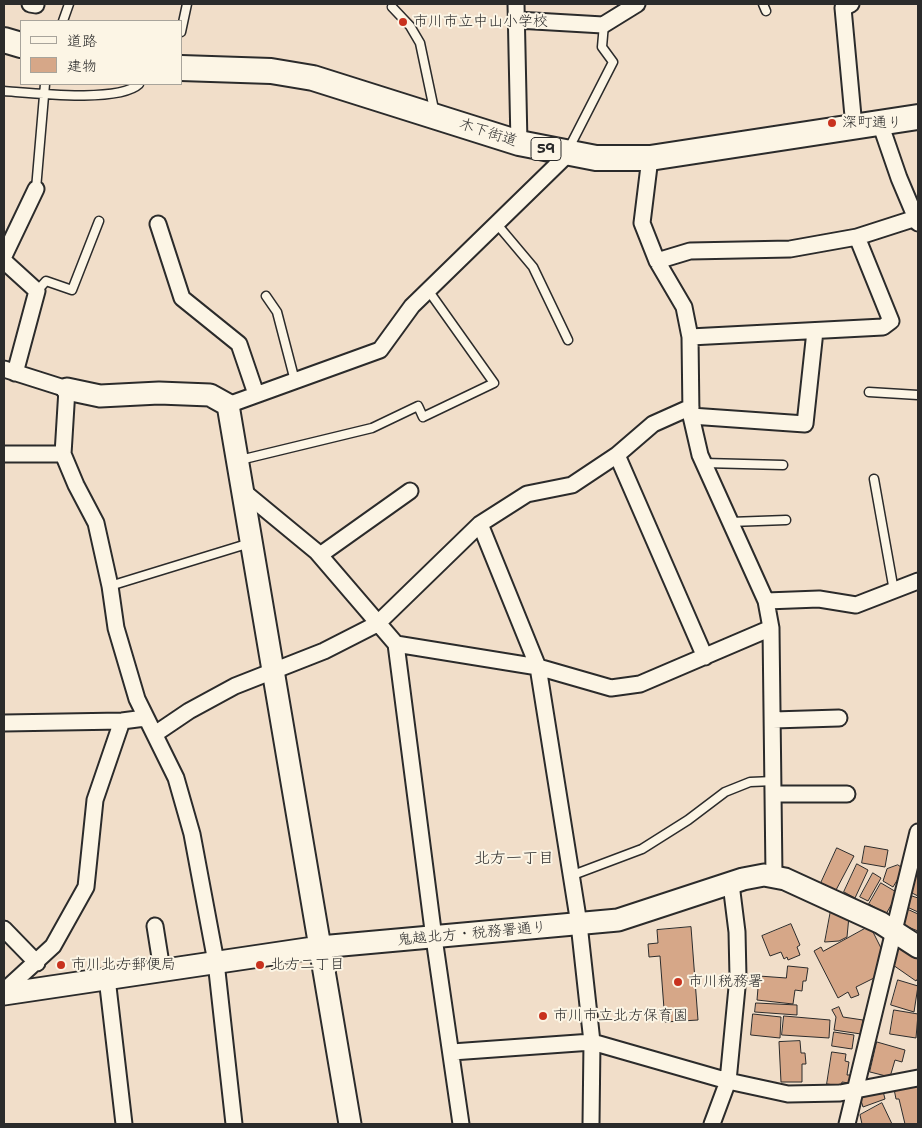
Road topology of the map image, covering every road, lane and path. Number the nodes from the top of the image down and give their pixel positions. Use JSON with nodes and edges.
{"nodes":[{"id":1,"x":69,"y":4,"type":"edge"},
{"id":2,"x":187,"y":4,"type":"edge"},
{"id":3,"x":516,"y":4,"type":"edge"},
{"id":4,"x":636,"y":4,"type":"edge"},
{"id":5,"x":851,"y":4,"type":"edge"},
{"id":6,"x":392,"y":8,"type":"dead end"},
{"id":7,"x":64,"y":20,"type":"edge"},
{"id":8,"x":517,"y":20,"type":"junction"},
{"id":9,"x":604,"y":24,"type":"junction"},
{"id":10,"x":182,"y":27,"type":"edge"},
{"id":11,"x":4,"y":40,"type":"edge"},
{"id":12,"x":20,"y":45,"type":"edge"},
{"id":13,"x":182,"y":68,"type":"edge"},
{"id":14,"x":44,"y":85,"type":"edge"},
{"id":15,"x":137,"y":85,"type":"edge"},
{"id":16,"x":4,"y":91,"type":"edge"},
{"id":17,"x":44,"y":94,"type":"junction"},
{"id":18,"x":435,"y":116,"type":"junction"},
{"id":19,"x":918,"y":117,"type":"edge"},
{"id":20,"x":880,"y":123,"type":"junction"},
{"id":21,"x":854,"y":128,"type":"junction"},
{"id":22,"x":519,"y":143,"type":"junction"},
{"id":23,"x":567,"y":154,"type":"junction"},
{"id":24,"x":650,"y":158,"type":"junction"},
{"id":25,"x":36,"y":189,"type":"joint"},
{"id":26,"x":917,"y":220,"type":"edge"},
{"id":27,"x":99,"y":221,"type":"dead end"},
{"id":28,"x":496,"y":223,"type":"junction"},
{"id":29,"x":158,"y":224,"type":"dead end"},
{"id":30,"x":857,"y":237,"type":"junction"},
{"id":31,"x":4,"y":256,"type":"edge"},
{"id":32,"x":657,"y":260,"type":"junction"},
{"id":33,"x":4,"y":261,"type":"edge"},
{"id":34,"x":428,"y":290,"type":"junction"},
{"id":35,"x":37,"y":291,"type":"junction"},
{"id":36,"x":266,"y":296,"type":"dead end"},
{"id":37,"x":815,"y":331,"type":"junction"},
{"id":38,"x":690,"y":337,"type":"junction"},
{"id":39,"x":568,"y":340,"type":"dead end"},
{"id":40,"x":10,"y":371,"type":"edge"},
{"id":41,"x":295,"y":381,"type":"junction"},
{"id":42,"x":67,"y":389,"type":"junction"},
{"id":43,"x":869,"y":392,"type":"dead end"},
{"id":44,"x":256,"y":394,"type":"junction"},
{"id":45,"x":918,"y":395,"type":"edge"},
{"id":46,"x":228,"y":404,"type":"junction"},
{"id":47,"x":691,"y":411,"type":"junction"},
{"id":48,"x":4,"y":454,"type":"edge"},
{"id":49,"x":63,"y":454,"type":"junction"},
{"id":50,"x":617,"y":455,"type":"junction"},
{"id":51,"x":238,"y":461,"type":"junction"},
{"id":52,"x":704,"y":463,"type":"junction"},
{"id":53,"x":783,"y":465,"type":"dead end"},
{"id":54,"x":874,"y":479,"type":"dead end"},
{"id":55,"x":410,"y":490,"type":"dead end"},
{"id":56,"x":243,"y":491,"type":"junction"},
{"id":57,"x":786,"y":520,"type":"dead end"},
{"id":58,"x":730,"y":522,"type":"junction"},
{"id":59,"x":480,"y":524,"type":"junction"},
{"id":60,"x":252,"y":542,"type":"junction"},
{"id":61,"x":320,"y":556,"type":"junction"},
{"id":62,"x":918,"y":581,"type":"edge"},
{"id":63,"x":110,"y":586,"type":"junction"},
{"id":64,"x":894,"y":590,"type":"junction"},
{"id":65,"x":766,"y":601,"type":"junction"},
{"id":66,"x":377,"y":624,"type":"junction"},
{"id":67,"x":771,"y":628,"type":"junction"},
{"id":68,"x":396,"y":644,"type":"junction"},
{"id":69,"x":705,"y":656,"type":"junction"},
{"id":70,"x":538,"y":667,"type":"junction"},
{"id":71,"x":273,"y":670,"type":"junction"},
{"id":72,"x":145,"y":718,"type":"junction"},
{"id":73,"x":839,"y":718,"type":"dead end"},
{"id":74,"x":773,"y":720,"type":"junction"},
{"id":75,"x":122,"y":721,"type":"junction"},
{"id":76,"x":4,"y":722,"type":"edge"},
{"id":77,"x":155,"y":734,"type":"junction"},
{"id":78,"x":774,"y":787,"type":"junction"},
{"id":79,"x":846,"y":794,"type":"dead end"},
{"id":80,"x":918,"y":832,"type":"edge"},
{"id":81,"x":573,"y":875,"type":"junction"},
{"id":82,"x":774,"y":875,"type":"junction"},
{"id":83,"x":731,"y":884,"type":"junction"},
{"id":84,"x":579,"y":924,"type":"junction"},
{"id":85,"x":155,"y":926,"type":"dead end"},
{"id":86,"x":4,"y":929,"type":"edge"},
{"id":87,"x":893,"y":930,"type":"junction"},
{"id":88,"x":434,"y":938,"type":"junction"},
{"id":89,"x":320,"y":947,"type":"junction"},
{"id":90,"x":918,"y":948,"type":"edge"},
{"id":91,"x":216,"y":962,"type":"junction"},
{"id":92,"x":37,"y":963,"type":"junction"},
{"id":93,"x":162,"y":970,"type":"junction"},
{"id":94,"x":107,"y":978,"type":"junction"},
{"id":95,"x":4,"y":993,"type":"edge"},
{"id":96,"x":592,"y":1042,"type":"junction"},
{"id":97,"x":452,"y":1052,"type":"junction"},
{"id":98,"x":918,"y":1078,"type":"edge"},
{"id":99,"x":728,"y":1081,"type":"junction"},
{"id":100,"x":854,"y":1091,"type":"junction"},
{"id":101,"x":124,"y":1124,"type":"edge"},
{"id":102,"x":234,"y":1124,"type":"edge"},
{"id":103,"x":350,"y":1124,"type":"edge"},
{"id":104,"x":461,"y":1124,"type":"edge"},
{"id":105,"x":591,"y":1124,"type":"edge"},
{"id":106,"x":712,"y":1124,"type":"edge"},
{"id":107,"x":847,"y":1124,"type":"edge"}],
"edges":[{"from":1,"to":7,"type":"lane"},
{"from":2,"to":10,"type":"lane"},
{"from":3,"to":8,"type":"street"},
{"from":4,"to":9,"type":"street"},
{"from":5,"to":21,"type":"street"},
{"from":6,"to":18,"type":"lane"},
{"from":8,"to":9,"type":"street"},
{"from":8,"to":22,"type":"street"},
{"from":9,"to":23,"type":"lane"},
{"from":11,"to":12,"type":"main road"},
{"from":13,"to":18,"type":"main road","name":"木下街道","number":"59"},
{"from":14,"to":17,"type":"lane"},
{"from":15,"to":17,"type":"lane"},
{"from":16,"to":17,"type":"lane"},
{"from":17,"to":25,"type":"lane"},
{"from":18,"to":22,"type":"main road","name":"木下街道","number":"59"},
{"from":19,"to":20,"type":"main road","name":"木下街道","number":"59"},
{"from":20,"to":21,"type":"main road","name":"木下街道","number":"59"},
{"from":20,"to":26,"type":"street"},
{"from":21,"to":24,"type":"main road","name":"木下街道","number":"59"},
{"from":22,"to":23,"type":"main road","name":"木下街道","number":"59"},
{"from":23,"to":24,"type":"main road","name":"木下街道","number":"59"},
{"from":23,"to":28,"type":"street"},
{"from":24,"to":32,"type":"street"},
{"from":25,"to":31,"type":"street"},
{"from":26,"to":30,"type":"street"},
{"from":27,"to":35,"type":"lane"},
{"from":28,"to":34,"type":"street"},
{"from":28,"to":39,"type":"lane"},
{"from":29,"to":44,"type":"street"},
{"from":30,"to":32,"type":"street"},
{"from":30,"to":37,"type":"street"},
{"from":32,"to":38,"type":"street"},
{"from":33,"to":35,"type":"street"},
{"from":34,"to":41,"type":"street"},
{"from":34,"to":51,"type":"lane"},
{"from":35,"to":40,"type":"street"},
{"from":36,"to":41,"type":"lane"},
{"from":37,"to":38,"type":"street"},
{"from":37,"to":47,"type":"street"},
{"from":38,"to":47,"type":"street"},
{"from":40,"to":42,"type":"street"},
{"from":41,"to":44,"type":"street"},
{"from":42,"to":46,"type":"street"},
{"from":42,"to":49,"type":"street"},
{"from":43,"to":45,"type":"lane"},
{"from":44,"to":46,"type":"street"},
{"from":46,"to":51,"type":"street"},
{"from":47,"to":50,"type":"street"},
{"from":47,"to":52,"type":"street"},
{"from":48,"to":49,"type":"street"},
{"from":49,"to":63,"type":"street"},
{"from":50,"to":59,"type":"street"},
{"from":50,"to":69,"type":"street"},
{"from":51,"to":56,"type":"street"},
{"from":52,"to":53,"type":"lane"},
{"from":52,"to":58,"type":"street"},
{"from":54,"to":64,"type":"lane"},
{"from":55,"to":61,"type":"street"},
{"from":56,"to":60,"type":"street"},
{"from":56,"to":61,"type":"street"},
{"from":57,"to":58,"type":"lane"},
{"from":58,"to":65,"type":"street"},
{"from":59,"to":66,"type":"street"},
{"from":59,"to":70,"type":"street"},
{"from":60,"to":63,"type":"lane"},
{"from":60,"to":71,"type":"street"},
{"from":61,"to":66,"type":"street"},
{"from":62,"to":64,"type":"street"},
{"from":63,"to":72,"type":"street"},
{"from":64,"to":65,"type":"street"},
{"from":65,"to":67,"type":"street"},
{"from":66,"to":68,"type":"street"},
{"from":66,"to":71,"type":"street"},
{"from":67,"to":69,"type":"street"},
{"from":67,"to":74,"type":"street"},
{"from":68,"to":70,"type":"street"},
{"from":68,"to":88,"type":"street"},
{"from":69,"to":70,"type":"street"},
{"from":70,"to":81,"type":"street"},
{"from":71,"to":77,"type":"street"},
{"from":71,"to":89,"type":"street"},
{"from":72,"to":75,"type":"street"},
{"from":72,"to":77,"type":"street"},
{"from":73,"to":74,"type":"street"},
{"from":74,"to":78,"type":"street"},
{"from":75,"to":76,"type":"street"},
{"from":75,"to":92,"type":"street"},
{"from":77,"to":91,"type":"street"},
{"from":78,"to":79,"type":"street"},
{"from":78,"to":81,"type":"lane"},
{"from":78,"to":82,"type":"street"},
{"from":80,"to":87,"type":"street"},
{"from":81,"to":84,"type":"street"},
{"from":82,"to":83,"type":"street","name":"鬼越北方・税務署通り"},
{"from":82,"to":87,"type":"street","name":"鬼越北方・税務署通り"},
{"from":83,"to":84,"type":"street","name":"鬼越北方・税務署通り"},
{"from":83,"to":99,"type":"street"},
{"from":84,"to":88,"type":"street","name":"鬼越北方・税務署通り"},
{"from":84,"to":96,"type":"street"},
{"from":85,"to":93,"type":"street"},
{"from":86,"to":92,"type":"street"},
{"from":87,"to":90,"type":"street","name":"鬼越北方・税務署通り"},
{"from":87,"to":100,"type":"street"},
{"from":88,"to":89,"type":"street","name":"鬼越北方・税務署通り"},
{"from":88,"to":97,"type":"street"},
{"from":89,"to":91,"type":"street","name":"鬼越北方・税務署通り"},
{"from":89,"to":103,"type":"street"},
{"from":91,"to":93,"type":"street","name":"鬼越北方・税務署通り"},
{"from":91,"to":102,"type":"street"},
{"from":92,"to":95,"type":"street"},
{"from":93,"to":94,"type":"street","name":"鬼越北方・税務署通り"},
{"from":94,"to":95,"type":"street","name":"鬼越北方・税務署通り"},
{"from":94,"to":101,"type":"street"},
{"from":96,"to":97,"type":"street"},
{"from":96,"to":99,"type":"street"},
{"from":96,"to":105,"type":"street"},
{"from":97,"to":104,"type":"street"},
{"from":98,"to":100,"type":"street"},
{"from":99,"to":100,"type":"street"},
{"from":99,"to":106,"type":"street"},
{"from":100,"to":107,"type":"street"}]}
